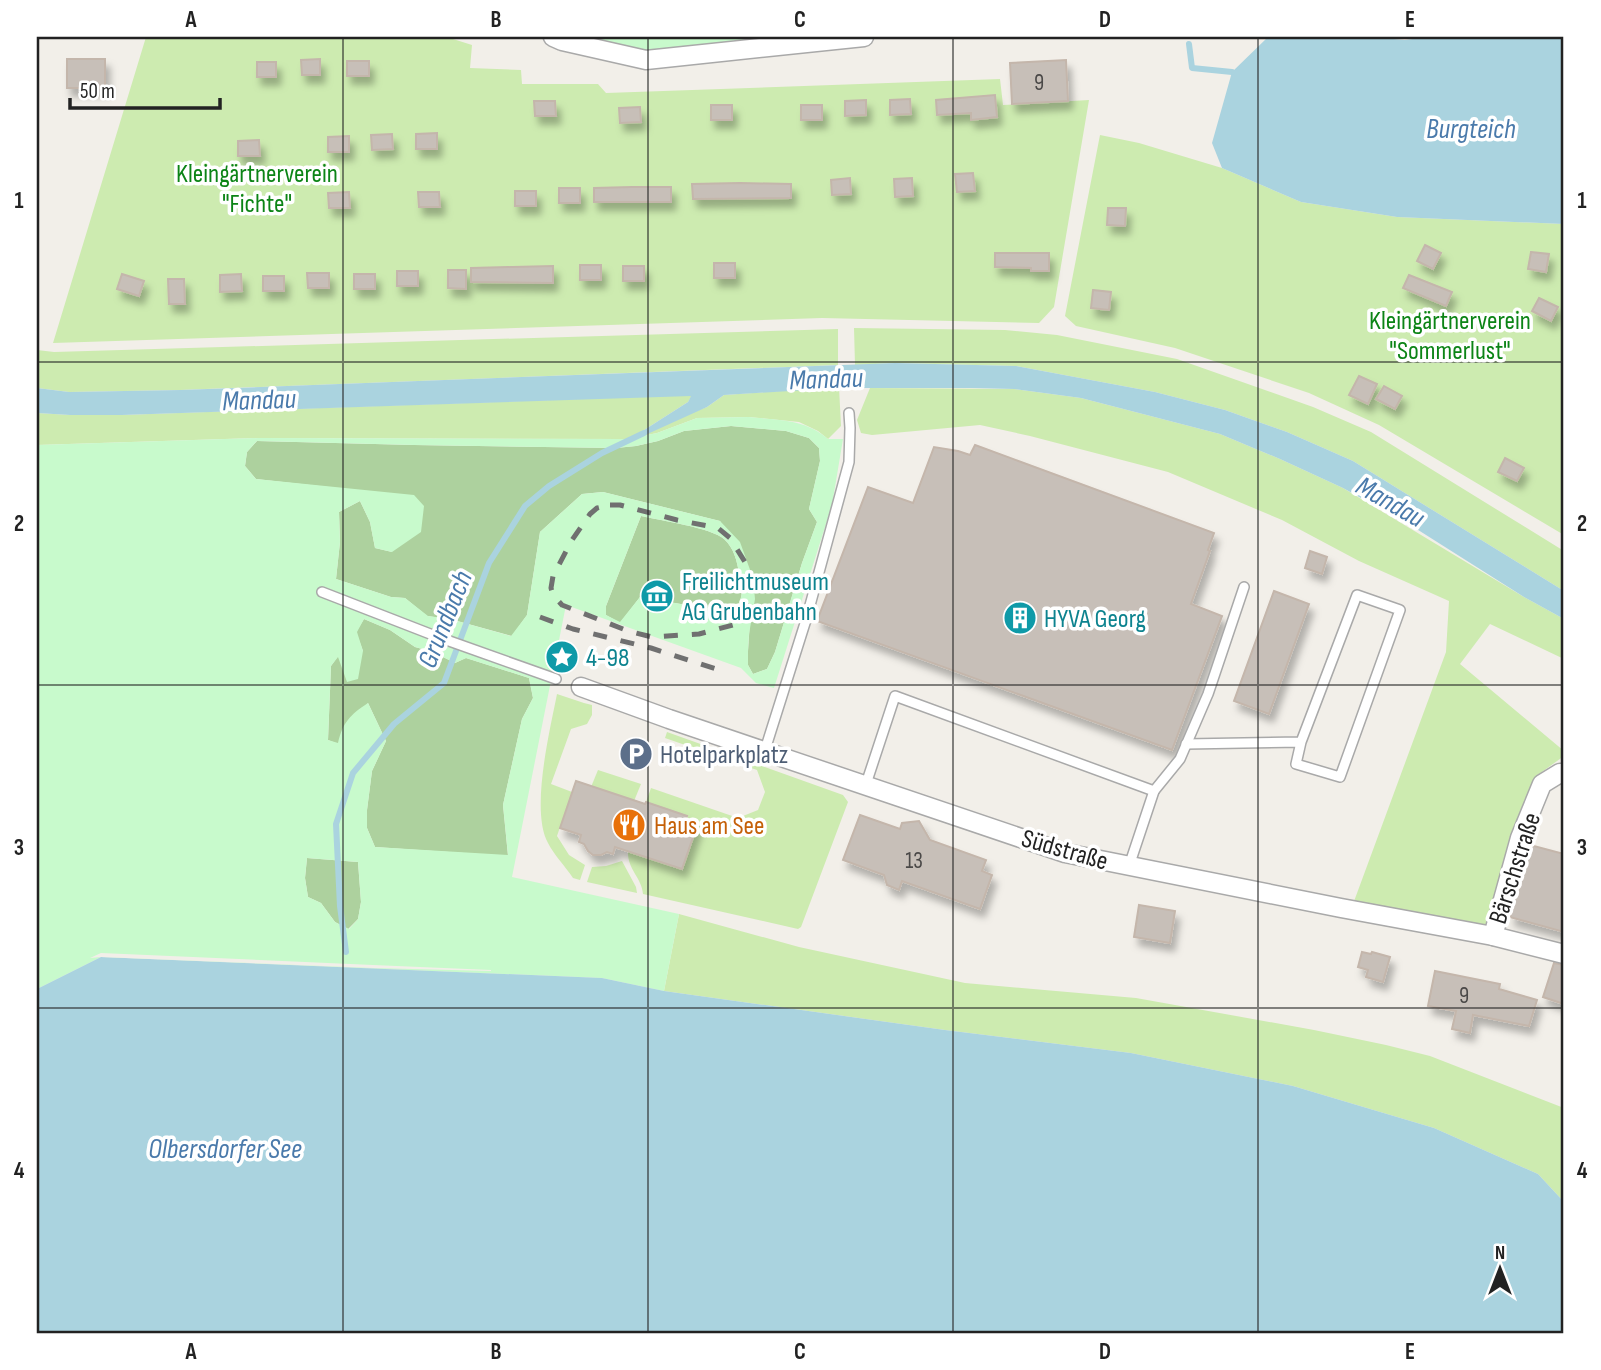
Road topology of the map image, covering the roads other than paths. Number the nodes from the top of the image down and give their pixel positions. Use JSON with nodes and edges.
{"nodes":[{"id":1,"x":553,"y":37,"type":"edge"},
{"id":2,"x":864,"y":37,"type":"edge"},
{"id":3,"x":849,"y":413,"type":"dead end"},
{"id":4,"x":1244,"y":587,"type":"dead end"},
{"id":5,"x":323,"y":592,"type":"dead end"},
{"id":6,"x":556,"y":679,"type":"dead end"},
{"id":7,"x":581,"y":687,"type":"dead end"},
{"id":8,"x":1301,"y":743,"type":"junction"},
{"id":9,"x":1186,"y":744,"type":"junction"},
{"id":10,"x":765,"y":750,"type":"junction"},
{"id":11,"x":1564,"y":773,"type":"edge"},
{"id":12,"x":866,"y":784,"type":"junction"},
{"id":13,"x":1154,"y":791,"type":"junction"},
{"id":14,"x":1129,"y":866,"type":"junction"},
{"id":15,"x":1493,"y":936,"type":"junction"},
{"id":16,"x":1564,"y":954,"type":"edge"}],
"edges":[{"from":1,"to":2,"type":"street"},
{"from":3,"to":10,"type":"lane"},
{"from":4,"to":9,"type":"lane"},
{"from":5,"to":6,"type":"lane"},
{"from":7,"to":10,"type":"street","name":"Südstraße"},
{"from":8,"to":8,"type":"lane"},
{"from":8,"to":9,"type":"lane"},
{"from":9,"to":13,"type":"lane"},
{"from":10,"to":12,"type":"street","name":"Südstraße"},
{"from":11,"to":15,"type":"street","name":"Bärschstraße"},
{"from":12,"to":13,"type":"lane"},
{"from":12,"to":14,"type":"street","name":"Südstraße"},
{"from":13,"to":14,"type":"lane"},
{"from":14,"to":15,"type":"street","name":"Südstraße"},
{"from":15,"to":16,"type":"street","name":"Südstraße"}]}
